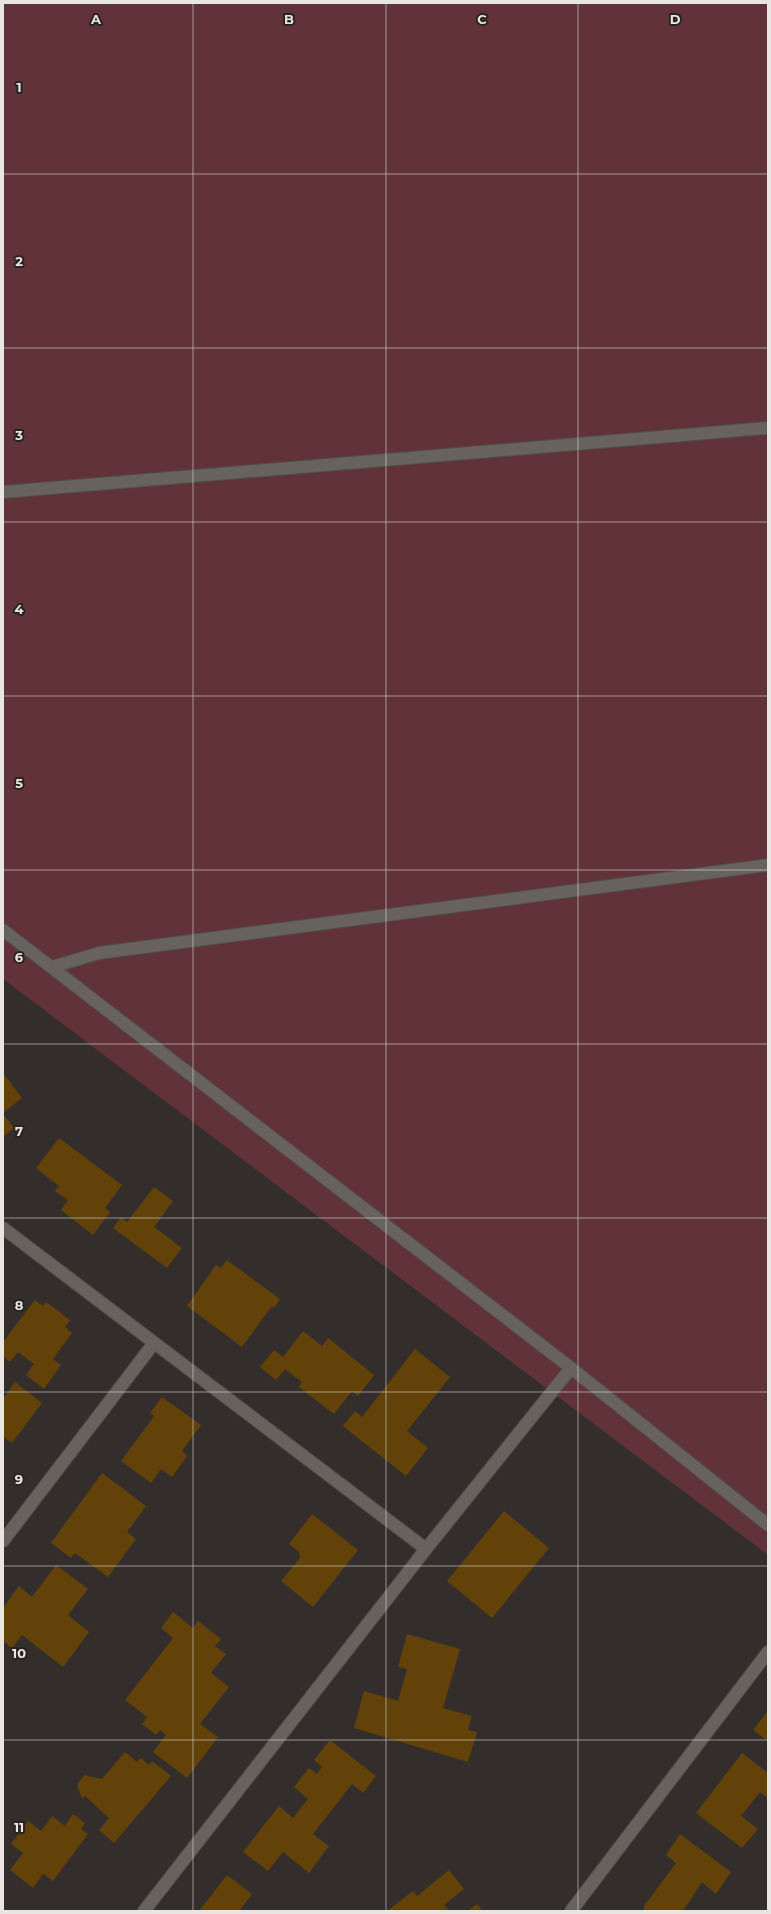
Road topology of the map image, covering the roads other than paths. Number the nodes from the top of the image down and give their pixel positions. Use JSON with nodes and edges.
{"nodes":[{"id":1,"x":768,"y":428,"type":"edge"},
{"id":2,"x":3,"y":492,"type":"edge"},
{"id":3,"x":768,"y":865,"type":"edge"},
{"id":4,"x":3,"y":930,"type":"edge"},
{"id":5,"x":52,"y":967,"type":"junction"},
{"id":6,"x":3,"y":1228,"type":"edge"},
{"id":7,"x":154,"y":1343,"type":"junction"},
{"id":8,"x":571,"y":1368,"type":"junction"},
{"id":9,"x":768,"y":1525,"type":"edge"},
{"id":10,"x":3,"y":1541,"type":"edge"},
{"id":11,"x":426,"y":1549,"type":"junction"},
{"id":12,"x":768,"y":1652,"type":"edge"},
{"id":13,"x":144,"y":1911,"type":"edge"},
{"id":14,"x":571,"y":1911,"type":"edge"}],
"edges":[{"from":1,"to":2,"type":"street"},
{"from":3,"to":5,"type":"street"},
{"from":4,"to":5,"type":"street"},
{"from":5,"to":8,"type":"street"},
{"from":6,"to":7,"type":"street"},
{"from":7,"to":10,"type":"street"},
{"from":7,"to":11,"type":"street"},
{"from":8,"to":9,"type":"street"},
{"from":8,"to":11,"type":"street"},
{"from":11,"to":13,"type":"street"},
{"from":12,"to":14,"type":"street"}]}
